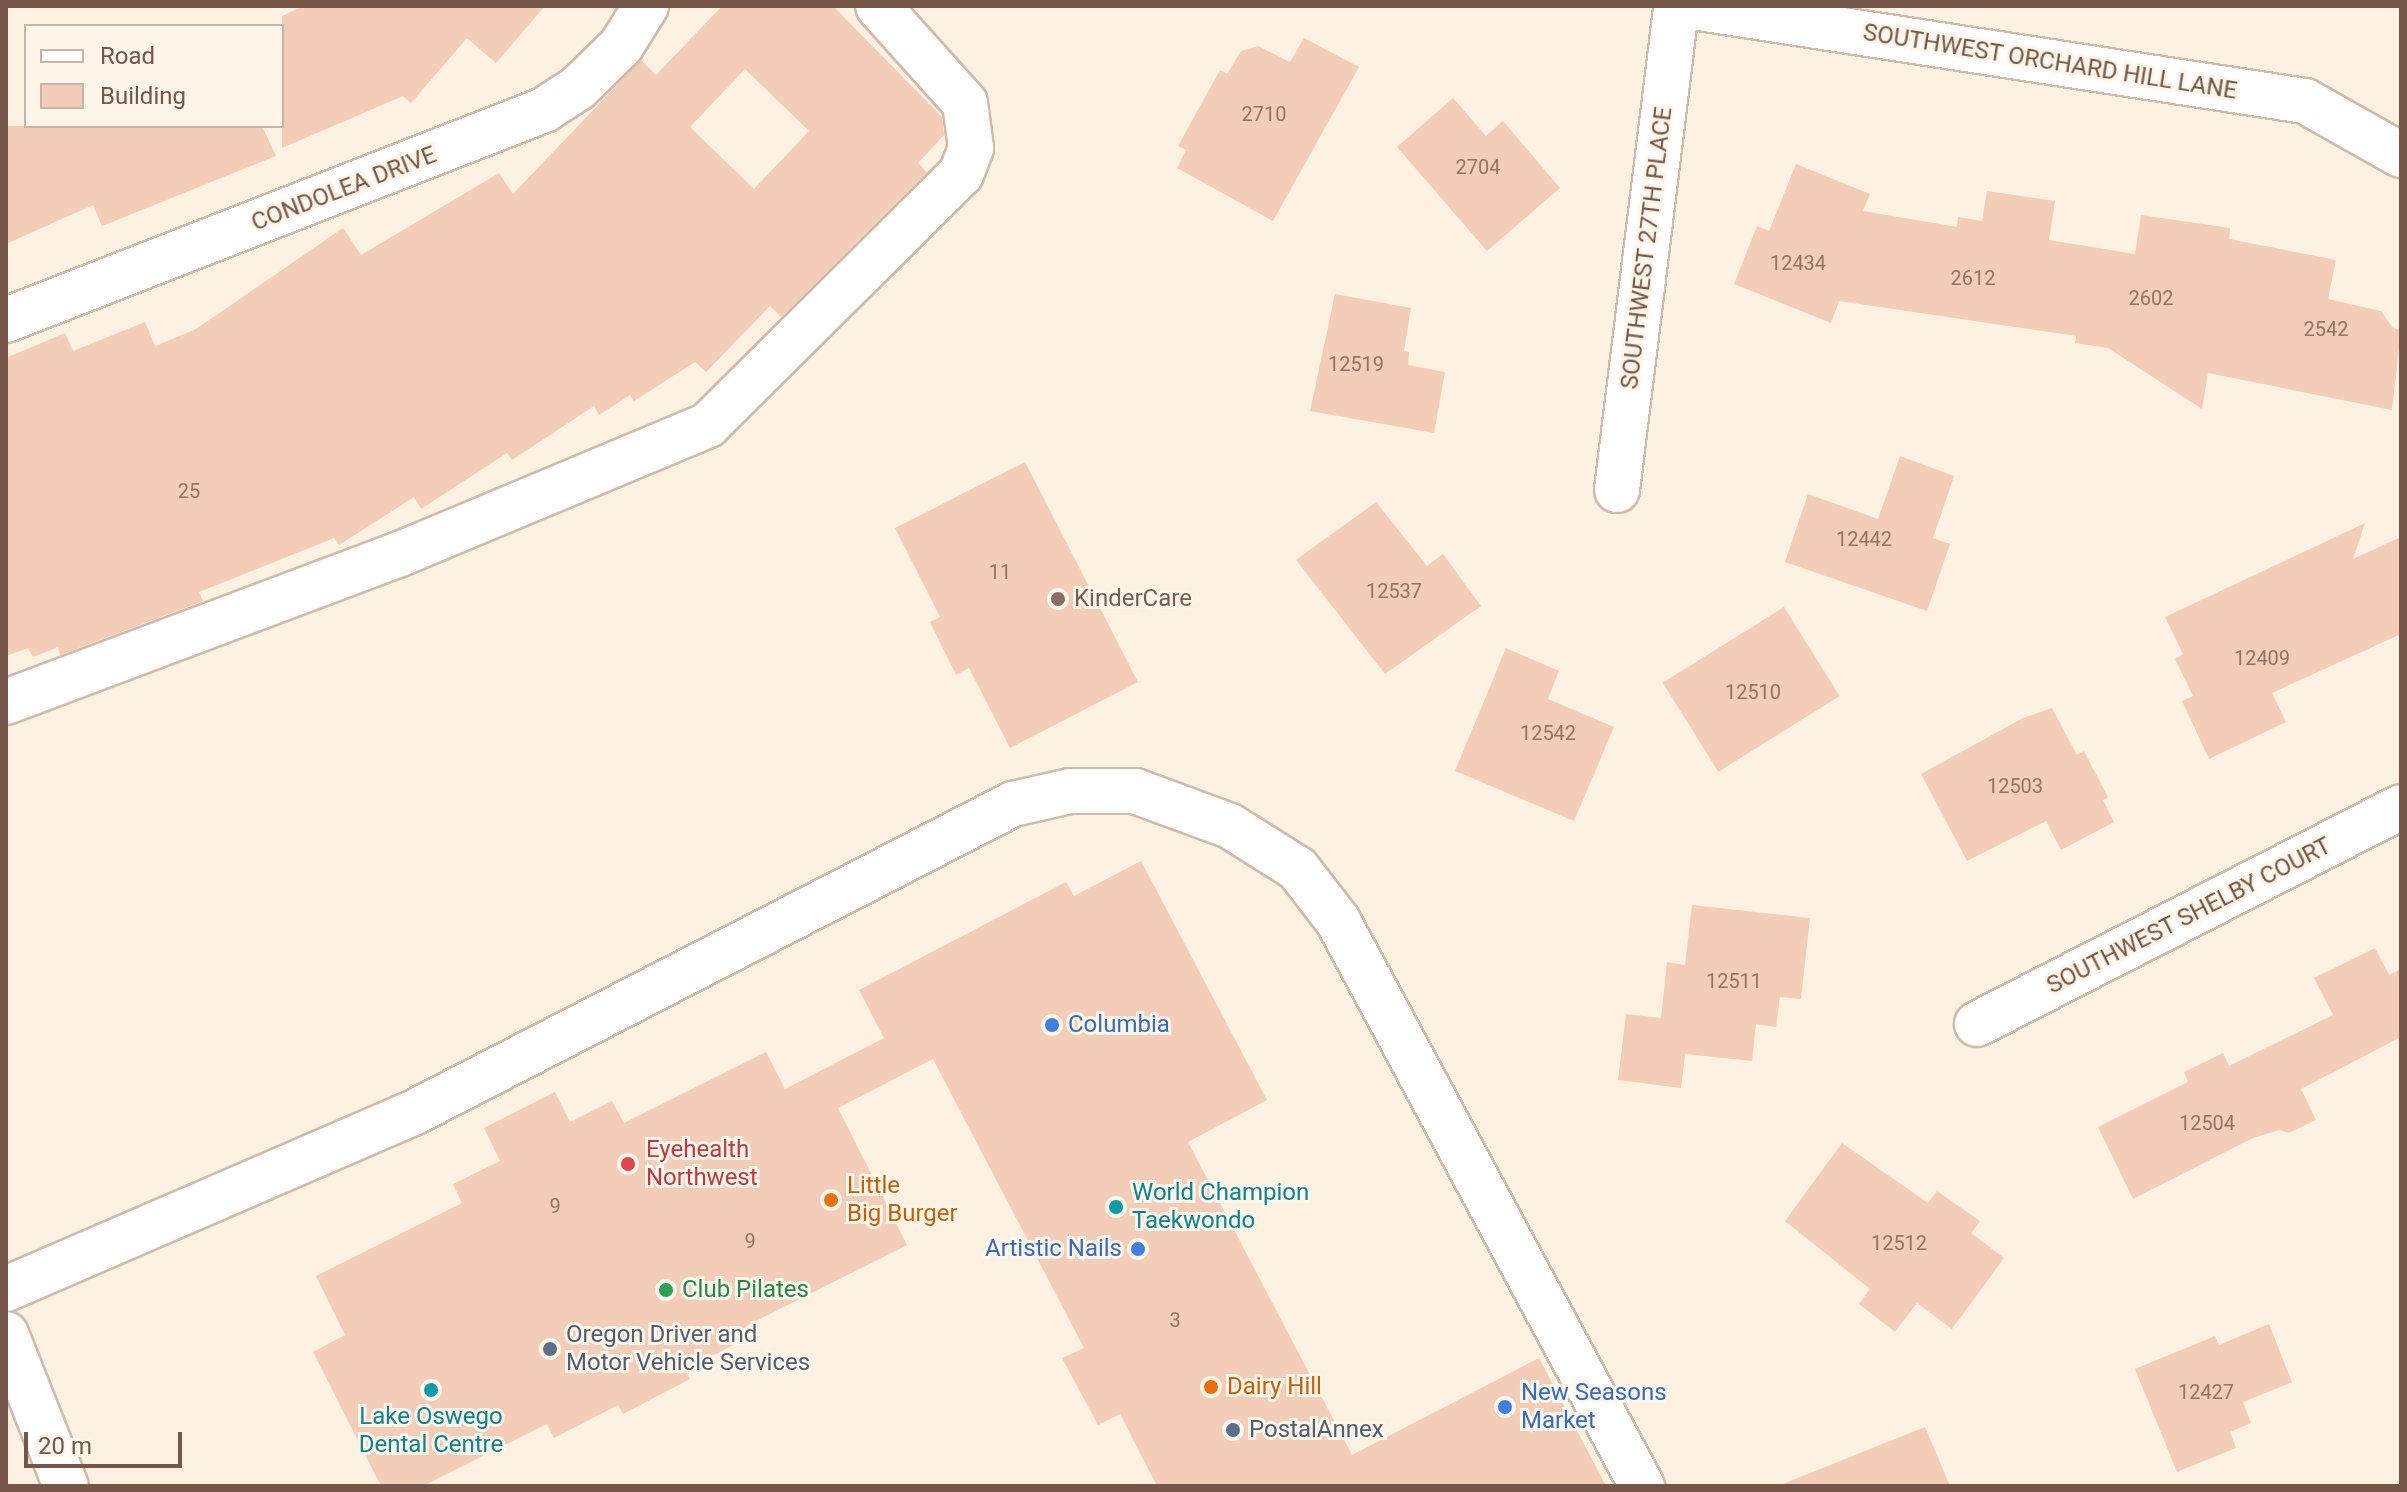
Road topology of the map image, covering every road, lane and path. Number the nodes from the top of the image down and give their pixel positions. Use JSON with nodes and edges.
{"nodes":[{"id":1,"x":646,"y":6,"type":"edge"},
{"id":2,"x":878,"y":6,"type":"edge"},
{"id":3,"x":1676,"y":6,"type":"edge"},
{"id":4,"x":1686,"y":6,"type":"edge"},
{"id":5,"x":2401,"y":155,"type":"edge"},
{"id":6,"x":6,"y":320,"type":"edge"},
{"id":7,"x":1617,"y":490,"type":"dead end"},
{"id":8,"x":6,"y":702,"type":"edge"},
{"id":9,"x":2401,"y":807,"type":"edge"},
{"id":10,"x":1977,"y":1024,"type":"dead end"},
{"id":11,"x":6,"y":1289,"type":"edge"},
{"id":12,"x":6,"y":1334,"type":"edge"},
{"id":13,"x":66,"y":1486,"type":"edge"},
{"id":14,"x":1642,"y":1486,"type":"edge"}],
"edges":[{"from":1,"to":6,"type":"street","name":"CONDOLEA DRIVE"},
{"from":2,"to":8,"type":"street"},
{"from":3,"to":7,"type":"street","name":"SOUTHWEST 27TH PLACE"},
{"from":4,"to":5,"type":"street","name":"SOUTHWEST ORCHARD HILL LANE"},
{"from":9,"to":10,"type":"street","name":"SOUTHWEST SHELBY COURT"},
{"from":11,"to":14,"type":"street"},
{"from":12,"to":13,"type":"street"}]}
